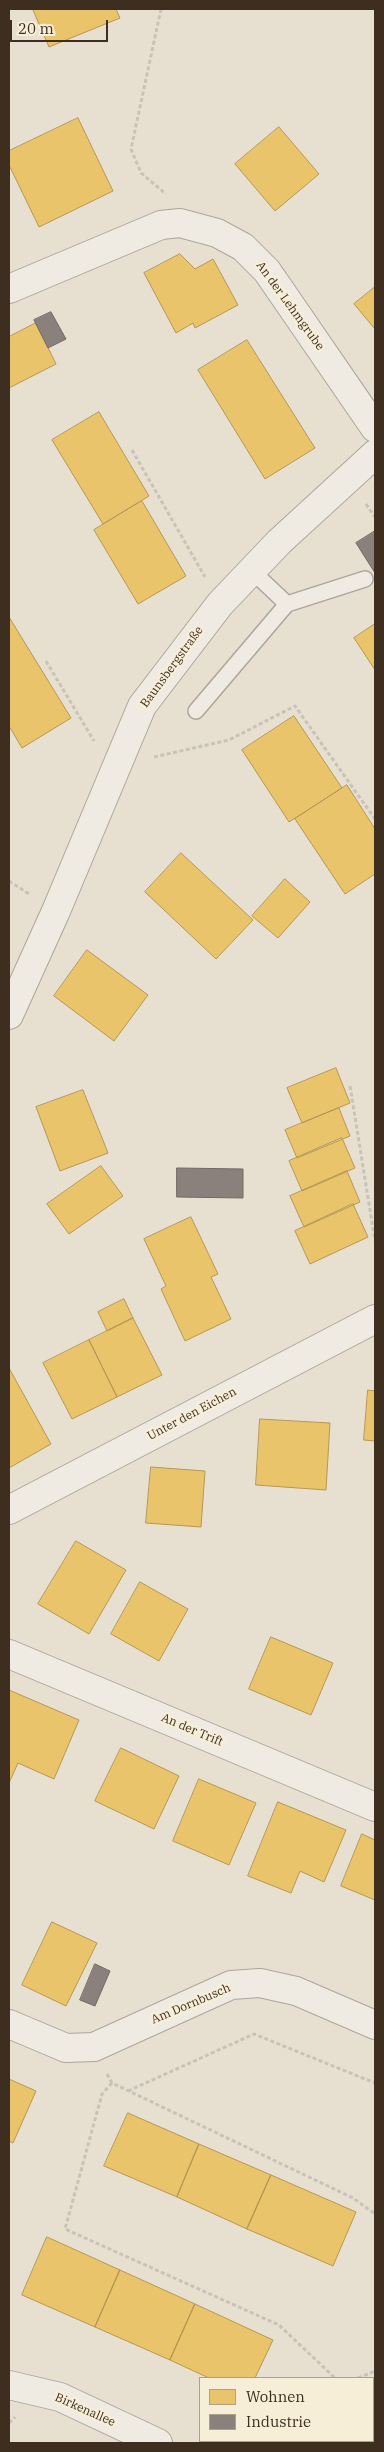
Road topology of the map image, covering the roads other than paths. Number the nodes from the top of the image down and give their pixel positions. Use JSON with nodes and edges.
{"nodes":[{"id":1,"x":9,"y":289,"type":"edge"},
{"id":2,"x":375,"y":428,"type":"edge"},
{"id":3,"x":375,"y":454,"type":"edge"},
{"id":4,"x":251,"y":570,"type":"junction"},
{"id":5,"x":365,"y":579,"type":"dead end"},
{"id":6,"x":288,"y":604,"type":"junction"},
{"id":7,"x":196,"y":711,"type":"dead end"},
{"id":8,"x":9,"y":1015,"type":"edge"},
{"id":9,"x":375,"y":1319,"type":"edge"},
{"id":10,"x":9,"y":1510,"type":"edge"},
{"id":11,"x":9,"y":1654,"type":"edge"},
{"id":12,"x":375,"y":1806,"type":"edge"},
{"id":13,"x":9,"y":2024,"type":"edge"},
{"id":14,"x":375,"y":2025,"type":"edge"},
{"id":15,"x":9,"y":2385,"type":"edge"},
{"id":16,"x":158,"y":2443,"type":"edge"}],
"edges":[{"from":1,"to":2,"type":"street","name":"An der Lehmgrube"},
{"from":3,"to":4,"type":"street","name":"Baunsbergstraße"},
{"from":4,"to":6,"type":"lane"},
{"from":4,"to":8,"type":"street","name":"Baunsbergstraße"},
{"from":5,"to":6,"type":"lane"},
{"from":6,"to":7,"type":"lane"},
{"from":9,"to":10,"type":"street","name":"Unter den Eichen"},
{"from":11,"to":12,"type":"street","name":"An der Trift"},
{"from":13,"to":14,"type":"street","name":"Am Dornbusch"},
{"from":15,"to":16,"type":"street","name":"Birkenallee"}]}
